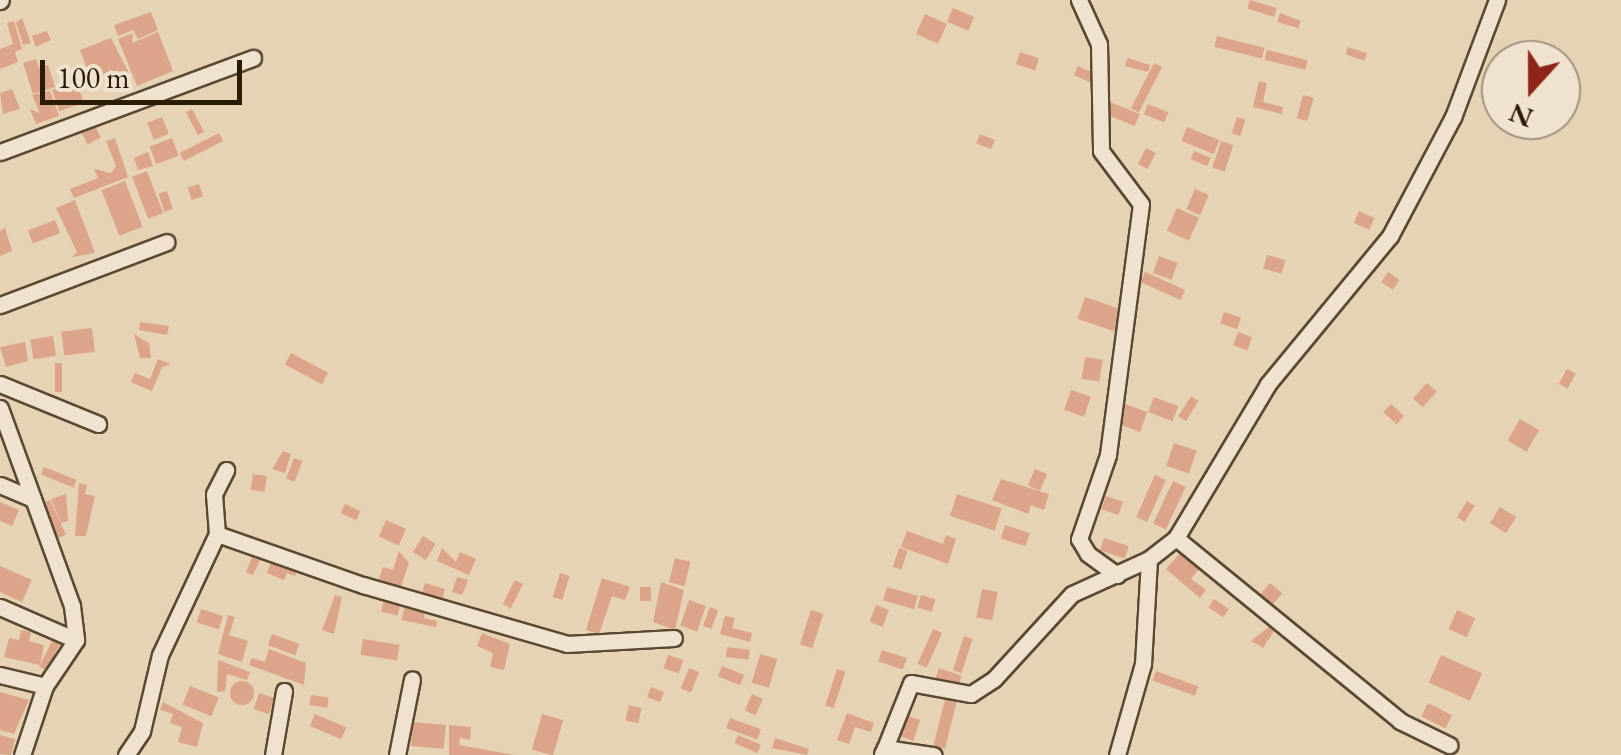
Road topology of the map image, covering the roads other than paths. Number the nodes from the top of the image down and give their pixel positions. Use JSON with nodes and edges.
{"nodes":[{"id":1,"x":1079,"y":0,"type":"edge"},
{"id":2,"x":1497,"y":0,"type":"edge"},
{"id":3,"x":253,"y":58,"type":"dead end"},
{"id":4,"x":0,"y":152,"type":"edge"},
{"id":5,"x":167,"y":242,"type":"dead end"},
{"id":6,"x":0,"y":306,"type":"edge"},
{"id":7,"x":0,"y":384,"type":"edge"},
{"id":8,"x":0,"y":408,"type":"edge"},
{"id":9,"x":98,"y":424,"type":"dead end"},
{"id":10,"x":226,"y":470,"type":"dead end"},
{"id":11,"x":0,"y":486,"type":"edge"},
{"id":12,"x":33,"y":500,"type":"junction"},
{"id":13,"x":217,"y":534,"type":"junction"},
{"id":14,"x":1176,"y":538,"type":"junction"},
{"id":15,"x":1150,"y":558,"type":"junction"},
{"id":16,"x":1117,"y":575,"type":"junction"},
{"id":17,"x":0,"y":608,"type":"edge"},
{"id":18,"x":674,"y":638,"type":"dead end"},
{"id":19,"x":76,"y":640,"type":"junction"},
{"id":20,"x":0,"y":675,"type":"edge"},
{"id":21,"x":412,"y":679,"type":"dead end"},
{"id":22,"x":46,"y":686,"type":"junction"},
{"id":23,"x":284,"y":691,"type":"dead end"},
{"id":24,"x":1449,"y":746,"type":"dead end"},
{"id":25,"x":883,"y":751,"type":"edge"},
{"id":26,"x":22,"y":755,"type":"edge"},
{"id":27,"x":126,"y":755,"type":"edge"},
{"id":28,"x":274,"y":755,"type":"edge"},
{"id":29,"x":396,"y":755,"type":"edge"},
{"id":30,"x":933,"y":755,"type":"edge"},
{"id":31,"x":1117,"y":755,"type":"edge"}],
"edges":[{"from":1,"to":16,"type":"street"},
{"from":2,"to":14,"type":"street"},
{"from":3,"to":4,"type":"street"},
{"from":5,"to":6,"type":"street"},
{"from":7,"to":9,"type":"street"},
{"from":8,"to":12,"type":"street"},
{"from":10,"to":13,"type":"street"},
{"from":11,"to":12,"type":"street"},
{"from":12,"to":19,"type":"street"},
{"from":13,"to":18,"type":"street"},
{"from":13,"to":27,"type":"street"},
{"from":14,"to":15,"type":"street"},
{"from":14,"to":24,"type":"street"},
{"from":15,"to":16,"type":"street"},
{"from":15,"to":31,"type":"street"},
{"from":16,"to":25,"type":"street"},
{"from":17,"to":19,"type":"street"},
{"from":19,"to":22,"type":"street"},
{"from":20,"to":22,"type":"street"},
{"from":21,"to":29,"type":"street"},
{"from":22,"to":26,"type":"street"},
{"from":23,"to":28,"type":"street"},
{"from":25,"to":30,"type":"street"}]}
